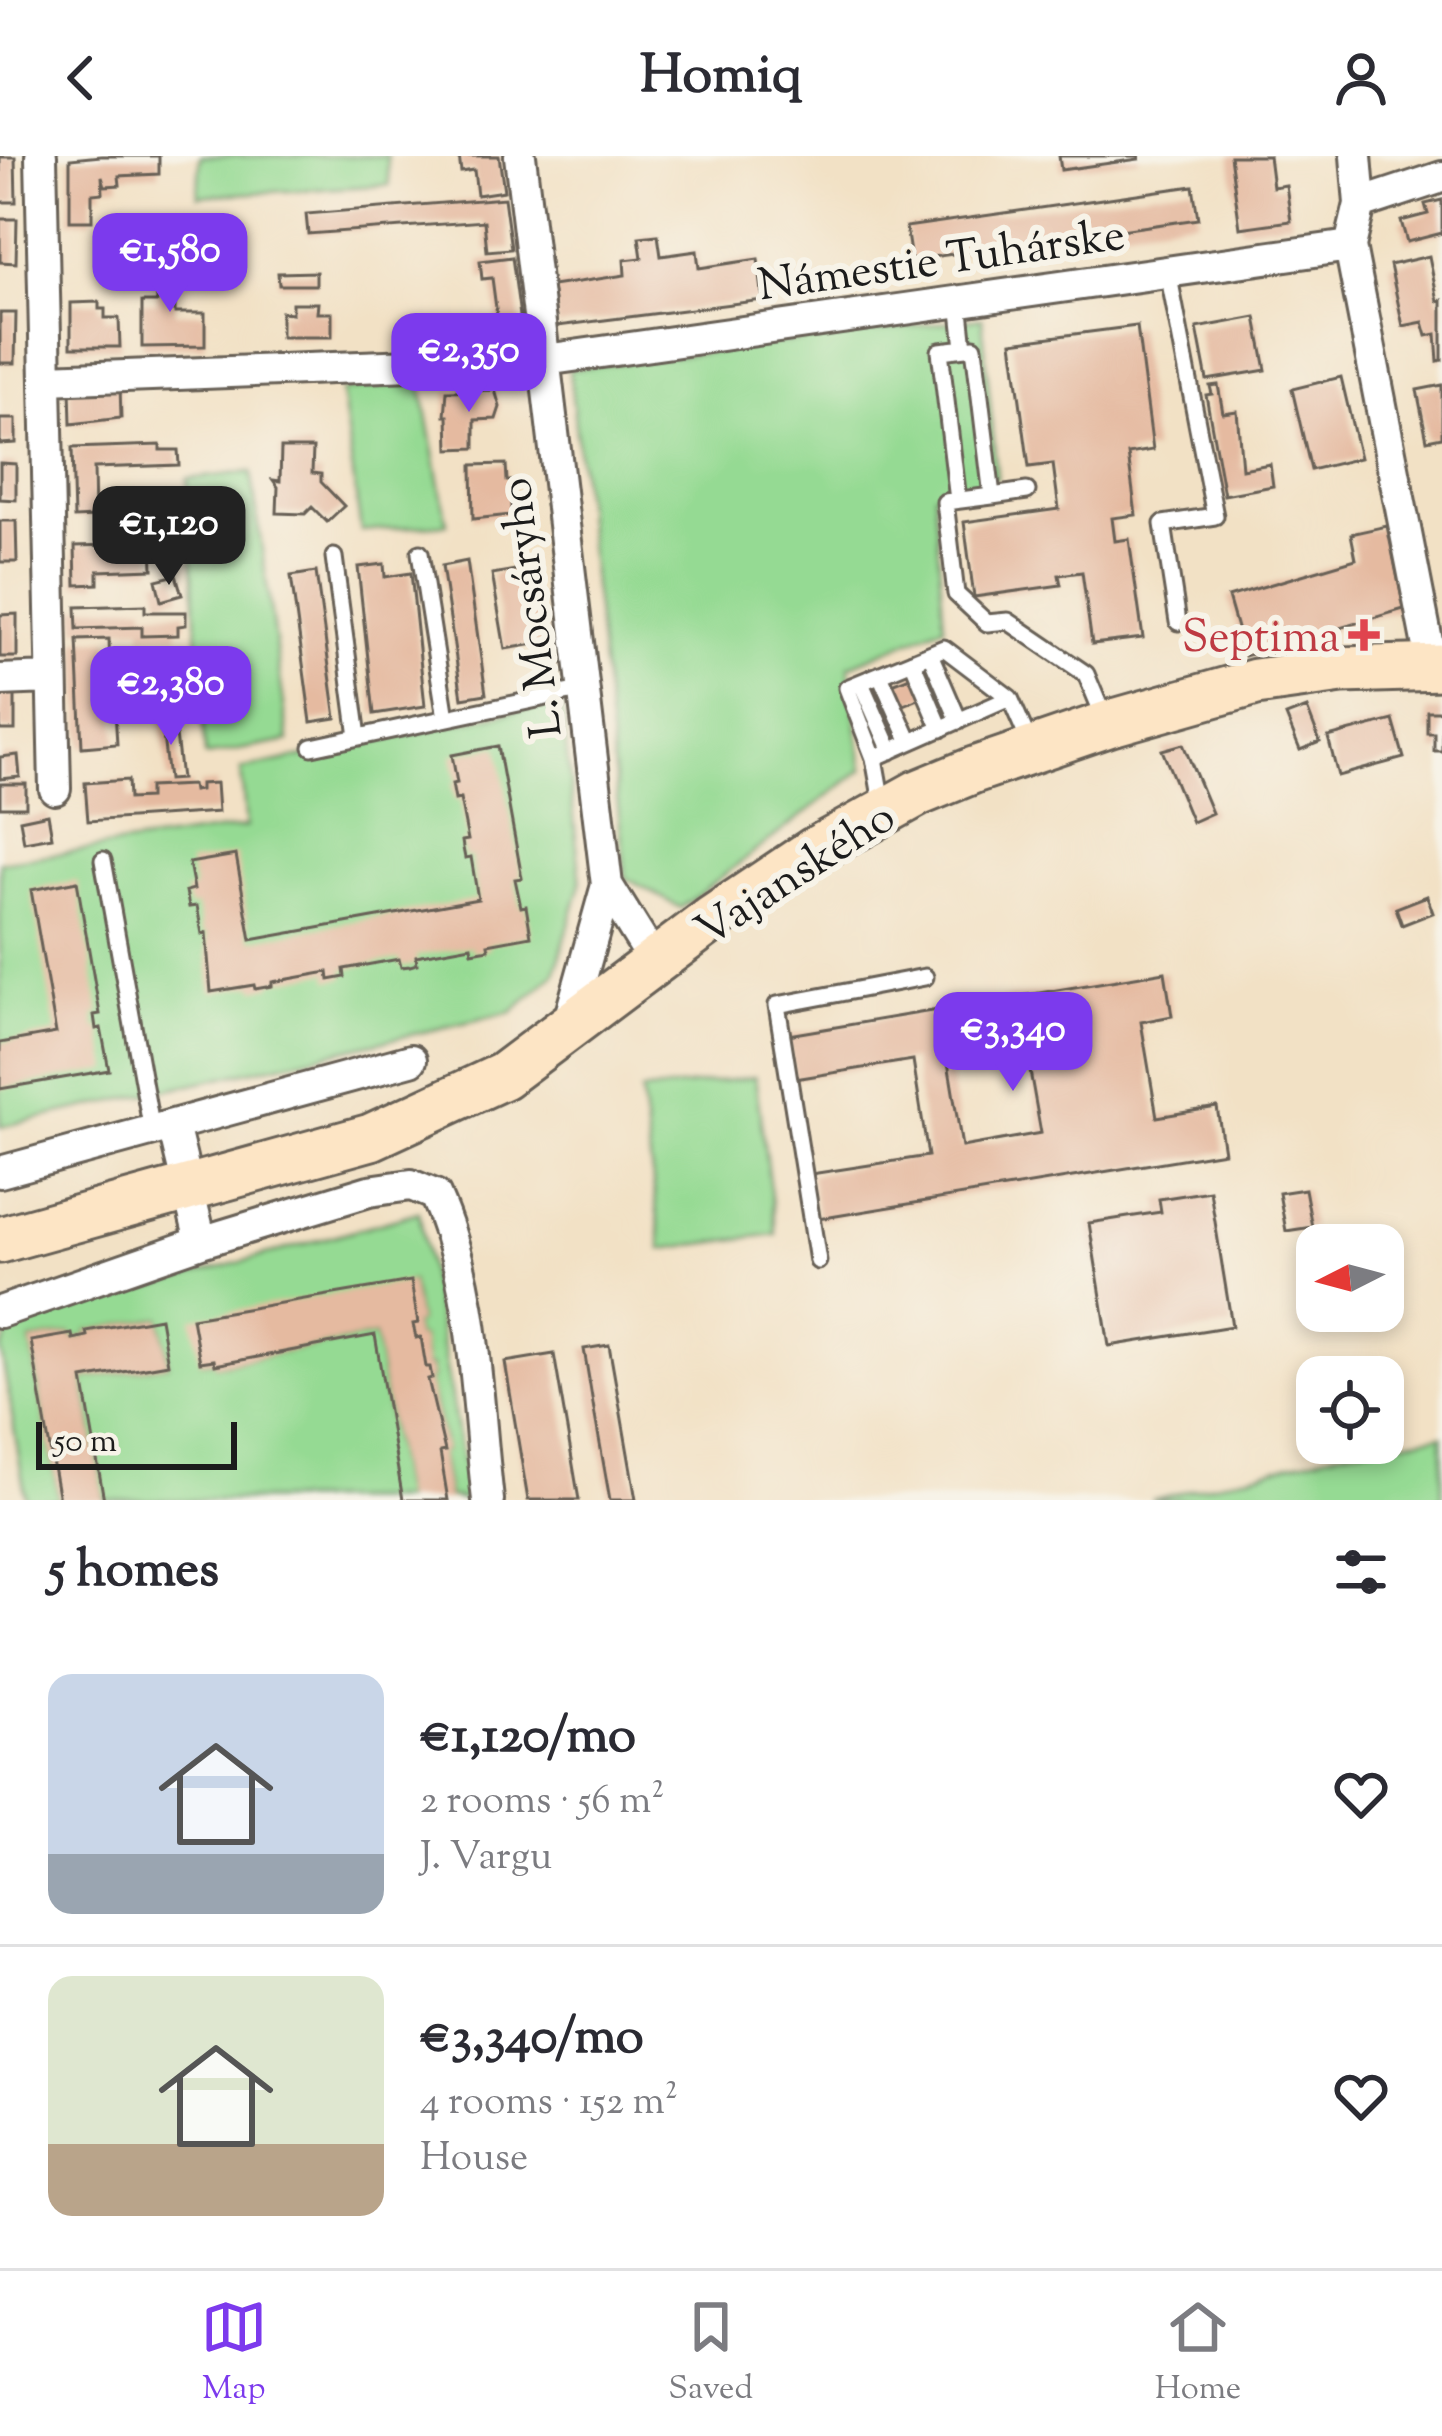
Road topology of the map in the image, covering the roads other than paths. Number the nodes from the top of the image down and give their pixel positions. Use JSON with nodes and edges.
{"nodes":[{"id":1,"x":41,"y":156,"type":"edge"},
{"id":2,"x":520,"y":156,"type":"edge"},
{"id":3,"x":1356,"y":156,"type":"edge"},
{"id":4,"x":1442,"y":177,"type":"edge"},
{"id":5,"x":1360,"y":204,"type":"junction"},
{"id":6,"x":1349,"y":246,"type":"junction"},
{"id":7,"x":1168,"y":272,"type":"junction"},
{"id":8,"x":958,"y":301,"type":"junction"},
{"id":9,"x":964,"y":348,"type":"junction"},
{"id":10,"x":545,"y":359,"type":"junction"},
{"id":11,"x":47,"y":379,"type":"junction"},
{"id":12,"x":1027,"y":491,"type":"dead end"},
{"id":13,"x":992,"y":496,"type":"junction"},
{"id":14,"x":958,"y":500,"type":"junction"},
{"id":15,"x":420,"y":554,"type":"dead end"},
{"id":16,"x":334,"y":557,"type":"dead end"},
{"id":17,"x":1178,"y":622,"type":"dead end"},
{"id":18,"x":931,"y":654,"type":"junction"},
{"id":19,"x":912,"y":661,"type":"junction"},
{"id":20,"x":1437,"y":667,"type":"edge"},
{"id":21,"x":880,"y":674,"type":"junction"},
{"id":22,"x":51,"y":678,"type":"junction"},
{"id":23,"x":0,"y":680,"type":"edge"},
{"id":24,"x":861,"y":682,"type":"junction"},
{"id":25,"x":584,"y":689,"type":"junction"},
{"id":26,"x":1010,"y":698,"type":"junction"},
{"id":27,"x":446,"y":718,"type":"junction"},
{"id":28,"x":959,"y":721,"type":"junction"},
{"id":29,"x":1107,"y":724,"type":"junction"},
{"id":30,"x":941,"y":729,"type":"junction"},
{"id":31,"x":358,"y":737,"type":"junction"},
{"id":32,"x":910,"y":742,"type":"junction"},
{"id":33,"x":311,"y":747,"type":"dead end"},
{"id":34,"x":1033,"y":749,"type":"junction"},
{"id":35,"x":891,"y":751,"type":"junction"},
{"id":36,"x":874,"y":758,"type":"junction"},
{"id":37,"x":55,"y":789,"type":"dead end"},
{"id":38,"x":884,"y":812,"type":"junction"},
{"id":39,"x":103,"y":860,"type":"dead end"},
{"id":40,"x":607,"y":885,"type":"junction"},
{"id":41,"x":656,"y":964,"type":"junction"},
{"id":42,"x":925,"y":977,"type":"dead end"},
{"id":43,"x":567,"y":1028,"type":"junction"},
{"id":44,"x":411,"y":1060,"type":"dead end"},
{"id":45,"x":163,"y":1128,"type":"junction"},
{"id":46,"x":0,"y":1172,"type":"edge"},
{"id":47,"x":188,"y":1187,"type":"junction"},
{"id":48,"x":0,"y":1240,"type":"edge"},
{"id":49,"x":201,"y":1242,"type":"junction"},
{"id":50,"x":818,"y":1261,"type":"dead end"},
{"id":51,"x":0,"y":1312,"type":"edge"},
{"id":52,"x":488,"y":1500,"type":"edge"}],
"edges":[{"from":1,"to":11,"type":"street"},
{"from":2,"to":10,"type":"street","name":"L. Mocsáryho"},
{"from":3,"to":5,"type":"street"},
{"from":4,"to":5,"type":"street"},
{"from":5,"to":6,"type":"street"},
{"from":6,"to":7,"type":"street","name":"Námestie Tuhárske"},
{"from":6,"to":20,"type":"street"},
{"from":7,"to":8,"type":"street","name":"Námestie Tuhárske"},
{"from":7,"to":17,"type":"lane"},
{"from":8,"to":9,"type":"lane"},
{"from":8,"to":10,"type":"street","name":"Námestie Tuhárske"},
{"from":9,"to":13,"type":"lane"},
{"from":9,"to":14,"type":"lane"},
{"from":10,"to":11,"type":"street","name":"Námestie Tuhárske"},
{"from":10,"to":25,"type":"street","name":"L. Mocsáryho"},
{"from":11,"to":22,"type":"street"},
{"from":12,"to":13,"type":"lane"},
{"from":13,"to":14,"type":"lane"},
{"from":14,"to":29,"type":"lane"},
{"from":15,"to":27,"type":"lane"},
{"from":16,"to":31,"type":"lane"},
{"from":18,"to":19,"type":"lane"},
{"from":18,"to":26,"type":"lane"},
{"from":18,"to":28,"type":"lane"},
{"from":19,"to":21,"type":"lane"},
{"from":19,"to":30,"type":"lane"},
{"from":20,"to":29,"type":"main road","name":"Vajanského"},
{"from":21,"to":24,"type":"lane"},
{"from":21,"to":32,"type":"lane"},
{"from":22,"to":23,"type":"street"},
{"from":22,"to":37,"type":"street"},
{"from":24,"to":35,"type":"lane"},
{"from":24,"to":36,"type":"lane"},
{"from":25,"to":27,"type":"lane"},
{"from":25,"to":40,"type":"street","name":"L. Mocsáryho"},
{"from":26,"to":28,"type":"lane"},
{"from":26,"to":34,"type":"lane"},
{"from":27,"to":31,"type":"lane"},
{"from":28,"to":30,"type":"lane"},
{"from":29,"to":34,"type":"main road","name":"Vajanského"},
{"from":30,"to":32,"type":"lane"},
{"from":31,"to":33,"type":"lane"},
{"from":32,"to":35,"type":"lane"},
{"from":34,"to":38,"type":"main road","name":"Vajanského"},
{"from":35,"to":36,"type":"lane"},
{"from":36,"to":38,"type":"lane"},
{"from":38,"to":41,"type":"main road","name":"Vajanského"},
{"from":39,"to":45,"type":"lane"},
{"from":40,"to":41,"type":"street","name":"L. Mocsáryho"},
{"from":40,"to":43,"type":"street"},
{"from":41,"to":43,"type":"main road","name":"Vajanského"},
{"from":42,"to":50,"type":"lane"},
{"from":43,"to":47,"type":"main road","name":"Vajanského"},
{"from":44,"to":45,"type":"street"},
{"from":45,"to":46,"type":"street"},
{"from":45,"to":47,"type":"street"},
{"from":47,"to":48,"type":"main road","name":"Vajanského"},
{"from":47,"to":49,"type":"street"},
{"from":49,"to":51,"type":"street"},
{"from":49,"to":52,"type":"street"}]}
